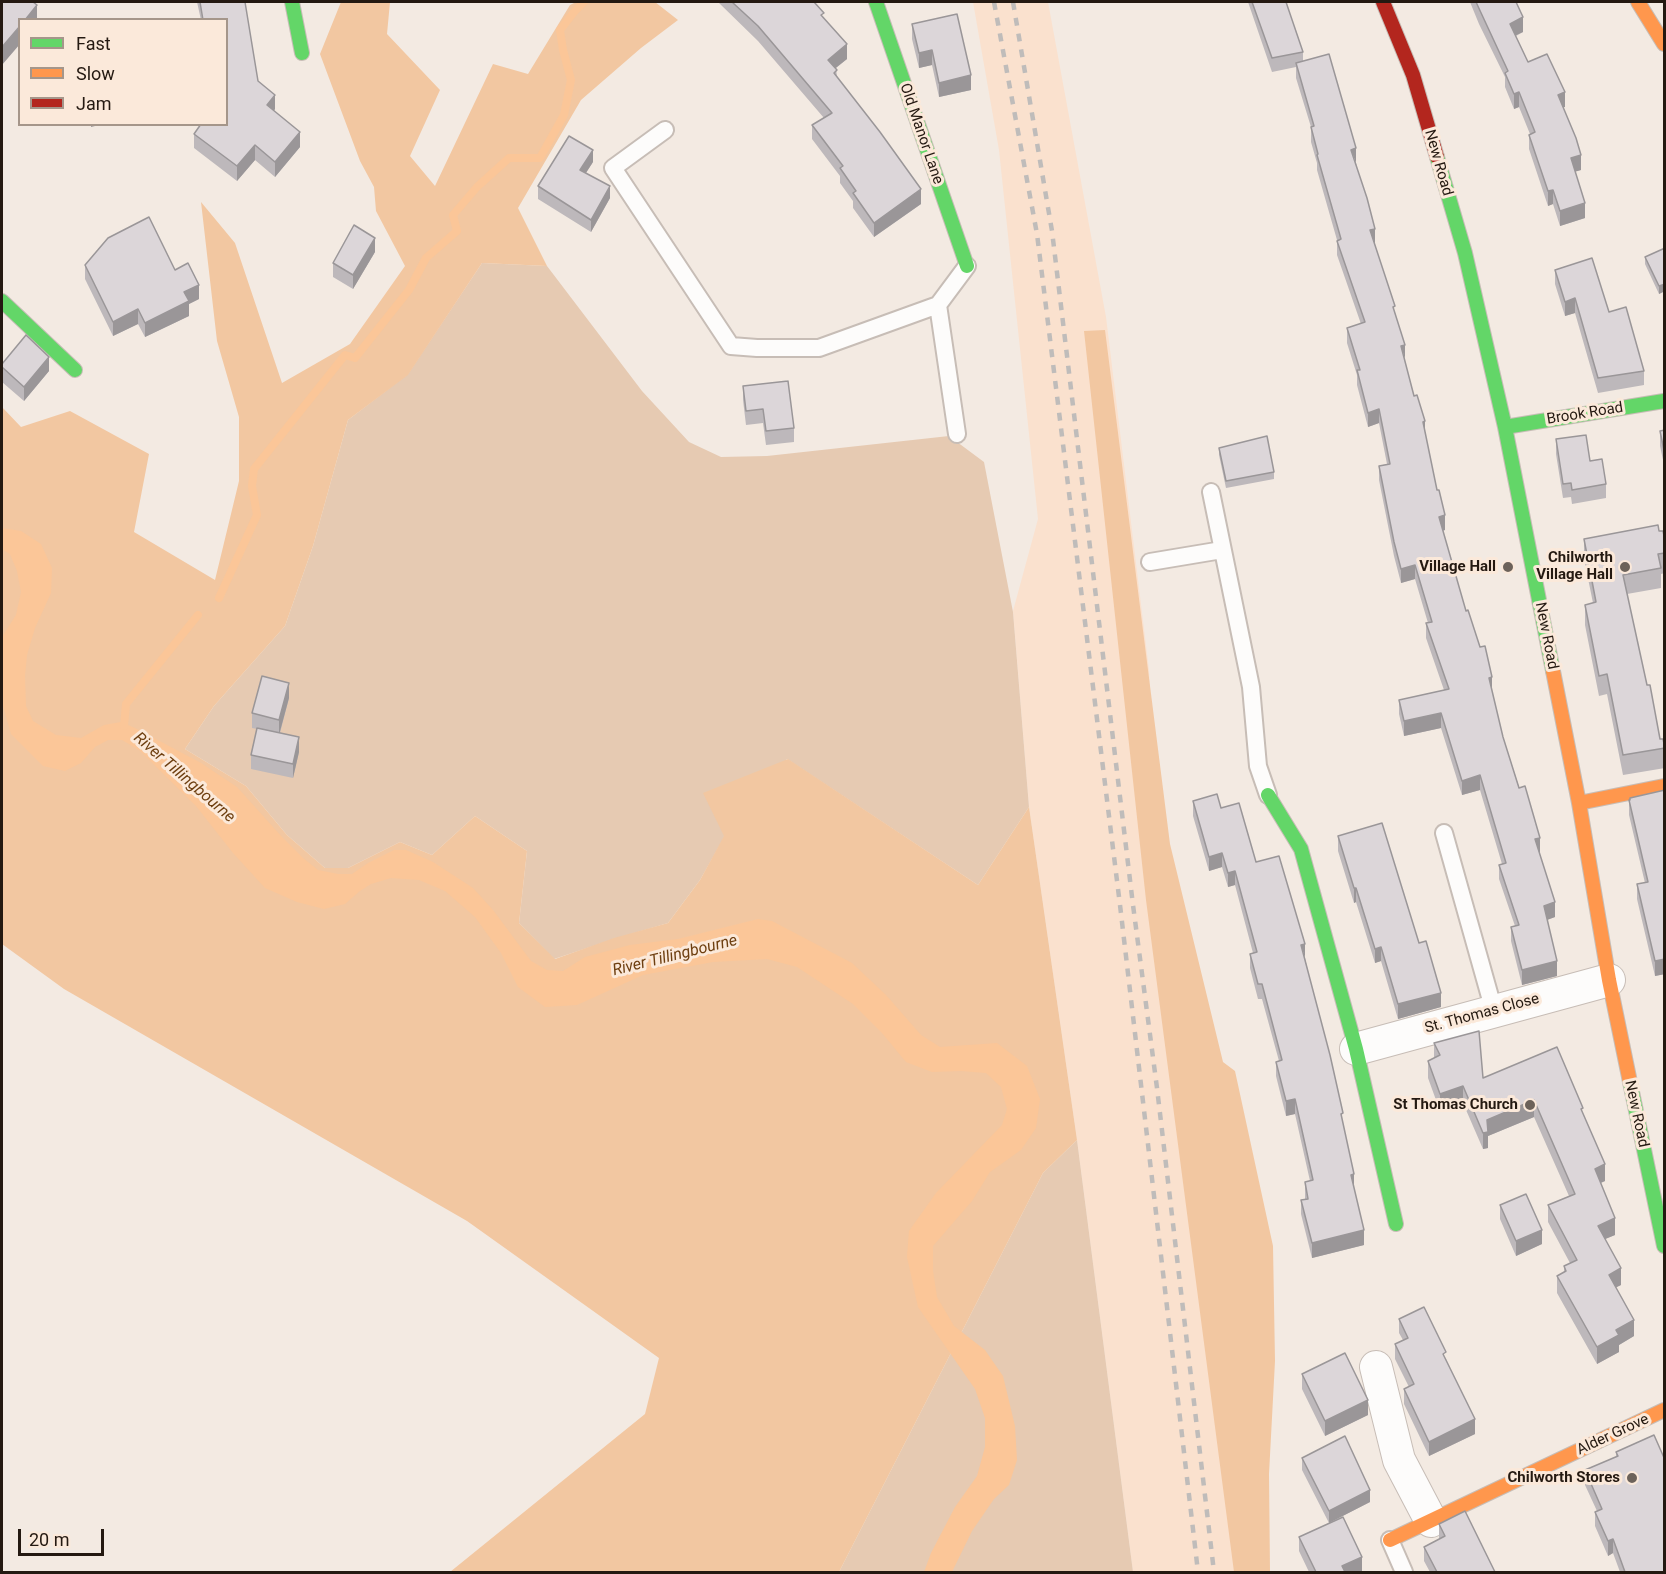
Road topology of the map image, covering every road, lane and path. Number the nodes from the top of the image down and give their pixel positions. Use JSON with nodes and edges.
{"nodes":[{"id":1,"x":292,"y":2,"type":"edge"},
{"id":2,"x":876,"y":2,"type":"edge"},
{"id":3,"x":1383,"y":2,"type":"edge"},
{"id":4,"x":1638,"y":2,"type":"edge"},
{"id":5,"x":1665,"y":44,"type":"edge"},
{"id":6,"x":302,"y":53,"type":"dead end"},
{"id":7,"x":665,"y":130,"type":"dead end"},
{"id":8,"x":967,"y":266,"type":"joint"},
{"id":9,"x":2,"y":301,"type":"edge"},
{"id":10,"x":938,"y":305,"type":"junction"},
{"id":11,"x":75,"y":370,"type":"dead end"},
{"id":12,"x":1665,"y":401,"type":"edge"},
{"id":13,"x":1505,"y":427,"type":"junction"},
{"id":14,"x":957,"y":434,"type":"dead end"},
{"id":15,"x":1211,"y":492,"type":"dead end"},
{"id":16,"x":1222,"y":550,"type":"junction"},
{"id":17,"x":1150,"y":562,"type":"dead end"},
{"id":18,"x":1665,"y":786,"type":"edge"},
{"id":19,"x":1268,"y":795,"type":"joint"},
{"id":20,"x":1579,"y":803,"type":"junction"},
{"id":21,"x":1444,"y":833,"type":"dead end"},
{"id":22,"x":1609,"y":980,"type":"junction"},
{"id":23,"x":1494,"y":1011,"type":"junction"},
{"id":24,"x":1356,"y":1049,"type":"junction"},
{"id":25,"x":1396,"y":1224,"type":"dead end"},
{"id":26,"x":1665,"y":1246,"type":"edge"},
{"id":27,"x":1376,"y":1367,"type":"dead end"},
{"id":28,"x":1665,"y":1410,"type":"edge"},
{"id":29,"x":1431,"y":1521,"type":"junction"},
{"id":30,"x":1390,"y":1540,"type":"joint"},
{"id":31,"x":1404,"y":1572,"type":"edge"}],
"edges":[{"from":1,"to":6,"type":"street"},
{"from":2,"to":8,"type":"street","name":"Old Manor Lane"},
{"from":3,"to":13,"type":"street","name":"New Road"},
{"from":4,"to":5,"type":"street"},
{"from":7,"to":10,"type":"lane"},
{"from":8,"to":10,"type":"lane"},
{"from":9,"to":11,"type":"street"},
{"from":10,"to":14,"type":"lane"},
{"from":12,"to":13,"type":"street","name":"Brook Road"},
{"from":13,"to":20,"type":"street","name":"New Road"},
{"from":15,"to":16,"type":"lane"},
{"from":16,"to":17,"type":"lane"},
{"from":16,"to":19,"type":"lane"},
{"from":18,"to":20,"type":"street"},
{"from":19,"to":24,"type":"street"},
{"from":20,"to":22,"type":"street","name":"New Road"},
{"from":21,"to":23,"type":"lane"},
{"from":22,"to":23,"type":"street","name":"St. Thomas Close"},
{"from":22,"to":26,"type":"street","name":"New Road"},
{"from":23,"to":24,"type":"street","name":"St. Thomas Close"},
{"from":24,"to":25,"type":"street"},
{"from":27,"to":29,"type":"street"},
{"from":28,"to":29,"type":"street","name":"Alder Grove"},
{"from":29,"to":30,"type":"street","name":"Alder Grove"},
{"from":30,"to":31,"type":"lane"}]}
